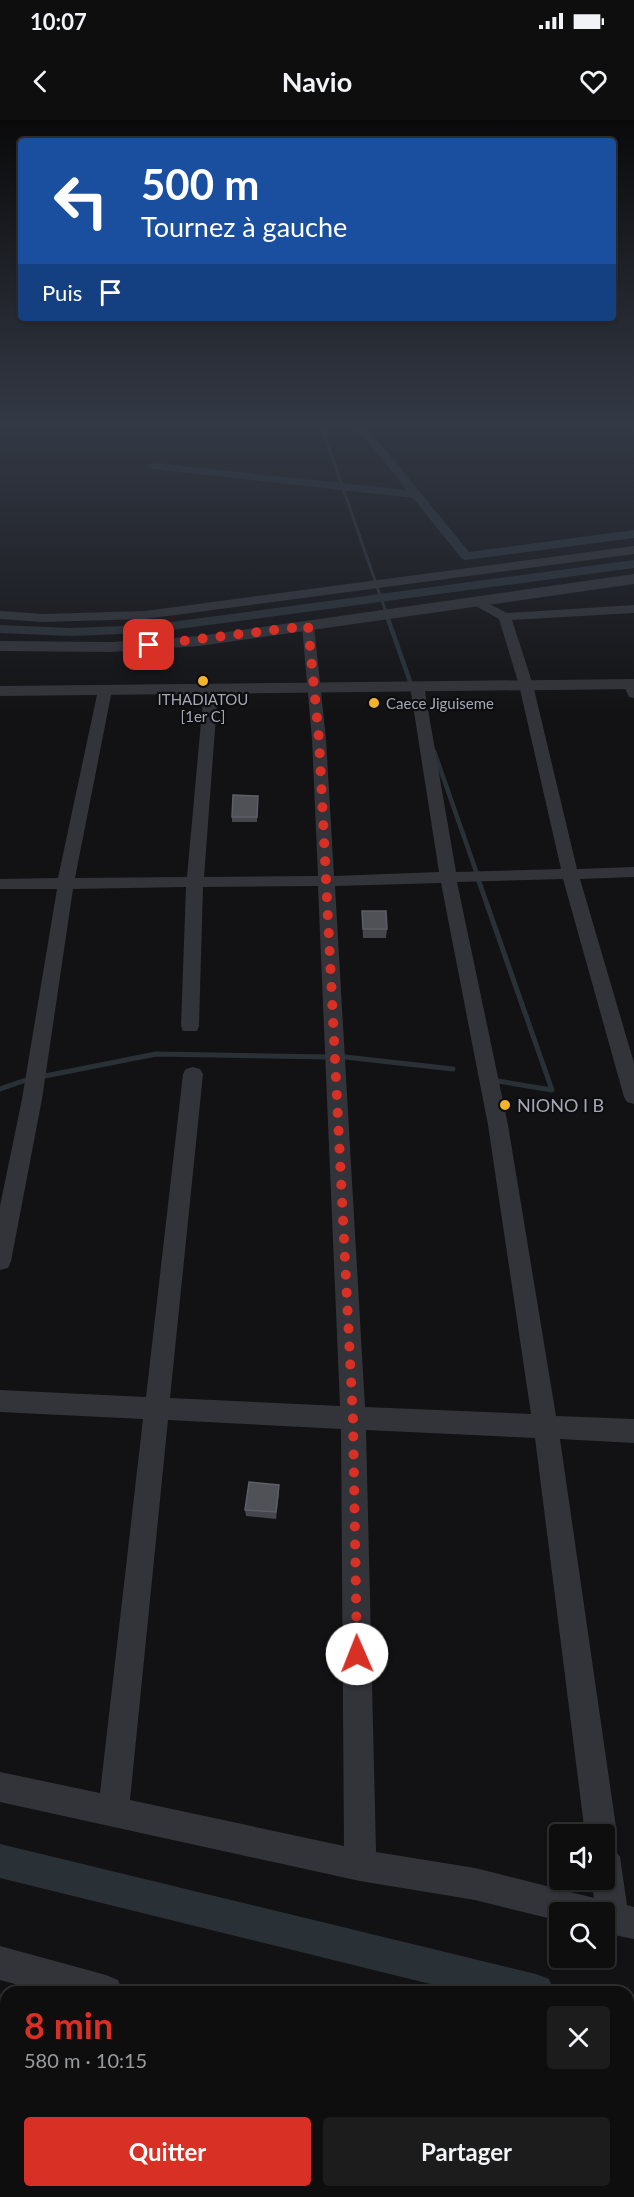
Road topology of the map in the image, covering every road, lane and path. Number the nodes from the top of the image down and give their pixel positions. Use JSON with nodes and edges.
{"nodes":[{"id":1,"x":634,"y":550,"type":"edge"},
{"id":2,"x":634,"y":579,"type":"edge"},
{"id":3,"x":478,"y":602,"type":"junction"},
{"id":4,"x":634,"y":609,"type":"edge"},
{"id":5,"x":0,"y":615,"type":"edge"},
{"id":6,"x":506,"y":617,"type":"junction"},
{"id":7,"x":308,"y":626,"type":"junction"},
{"id":8,"x":0,"y":646,"type":"edge"},
{"id":9,"x":111,"y":647,"type":"junction"},
{"id":10,"x":526,"y":685,"type":"junction"},
{"id":11,"x":417,"y":686,"type":"junction"},
{"id":12,"x":313,"y":687,"type":"junction"},
{"id":13,"x":633,"y":688,"type":"edge"},
{"id":14,"x":211,"y":689,"type":"junction"},
{"id":15,"x":105,"y":690,"type":"junction"},
{"id":16,"x":0,"y":692,"type":"edge"},
{"id":17,"x":634,"y":873,"type":"edge"},
{"id":18,"x":570,"y":874,"type":"junction"},
{"id":19,"x":448,"y":878,"type":"junction"},
{"id":20,"x":195,"y":880,"type":"junction"},
{"id":21,"x":324,"y":881,"type":"junction"},
{"id":22,"x":66,"y":882,"type":"junction"},
{"id":23,"x":0,"y":884,"type":"edge"},
{"id":24,"x":190,"y":1026,"type":"dead end"},
{"id":25,"x":193,"y":1074,"type":"dead end"},
{"id":26,"x":634,"y":1097,"type":"edge"},
{"id":27,"x":0,"y":1261,"type":"edge"},
{"id":28,"x":0,"y":1401,"type":"edge"},
{"id":29,"x":158,"y":1409,"type":"junction"},
{"id":30,"x":353,"y":1419,"type":"junction"},
{"id":31,"x":546,"y":1429,"type":"junction"},
{"id":32,"x":634,"y":1431,"type":"edge"},
{"id":33,"x":0,"y":1787,"type":"edge"},
{"id":34,"x":113,"y":1811,"type":"junction"},
{"id":35,"x":601,"y":1824,"type":"edge"},
{"id":36,"x":360,"y":1865,"type":"junction"},
{"id":37,"x":549,"y":1903,"type":"edge"},
{"id":38,"x":0,"y":1963,"type":"edge"},
{"id":39,"x":84,"y":1986,"type":"edge"}],
"edges":[{"from":1,"to":5,"type":"street"},
{"from":2,"to":3,"type":"street"},
{"from":3,"to":6,"type":"street"},
{"from":3,"to":7,"type":"street"},
{"from":4,"to":6,"type":"street"},
{"from":6,"to":10,"type":"street"},
{"from":7,"to":9,"type":"street"},
{"from":7,"to":12,"type":"street"},
{"from":8,"to":9,"type":"street"},
{"from":9,"to":15,"type":"street"},
{"from":10,"to":11,"type":"street"},
{"from":10,"to":13,"type":"street"},
{"from":10,"to":18,"type":"street"},
{"from":11,"to":12,"type":"street"},
{"from":11,"to":19,"type":"street"},
{"from":12,"to":14,"type":"street"},
{"from":12,"to":21,"type":"street"},
{"from":14,"to":15,"type":"street"},
{"from":14,"to":20,"type":"street"},
{"from":15,"to":16,"type":"street"},
{"from":15,"to":22,"type":"street"},
{"from":17,"to":18,"type":"street"},
{"from":18,"to":19,"type":"street"},
{"from":18,"to":26,"type":"street"},
{"from":19,"to":21,"type":"street"},
{"from":19,"to":31,"type":"street"},
{"from":20,"to":21,"type":"street"},
{"from":20,"to":22,"type":"street"},
{"from":20,"to":24,"type":"street"},
{"from":21,"to":30,"type":"street"},
{"from":22,"to":23,"type":"street"},
{"from":22,"to":27,"type":"street"},
{"from":25,"to":29,"type":"street"},
{"from":28,"to":29,"type":"street"},
{"from":29,"to":30,"type":"street"},
{"from":29,"to":34,"type":"street"},
{"from":30,"to":31,"type":"street"},
{"from":30,"to":36,"type":"street"},
{"from":31,"to":32,"type":"street"},
{"from":31,"to":35,"type":"street"},
{"from":33,"to":34,"type":"street"},
{"from":34,"to":36,"type":"street"},
{"from":36,"to":37,"type":"street"},
{"from":38,"to":39,"type":"street"}]}
